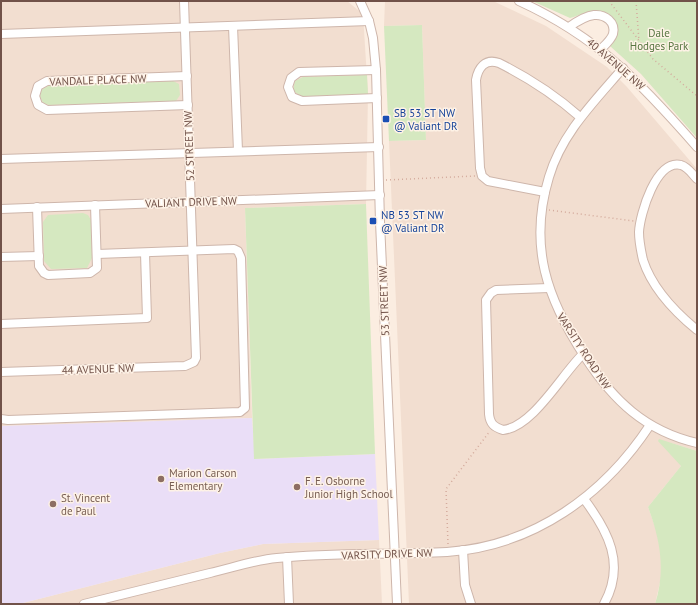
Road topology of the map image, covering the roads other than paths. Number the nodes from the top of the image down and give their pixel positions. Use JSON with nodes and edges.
{"nodes":[{"id":1,"x":184,"y":1,"type":"edge"},
{"id":2,"x":360,"y":1,"type":"edge"},
{"id":3,"x":519,"y":1,"type":"edge"},
{"id":4,"x":369,"y":21,"type":"junction"},
{"id":5,"x":233,"y":26,"type":"junction"},
{"id":6,"x":568,"y":27,"type":"junction"},
{"id":7,"x":185,"y":28,"type":"junction"},
{"id":8,"x":1,"y":34,"type":"edge"},
{"id":9,"x":601,"y":49,"type":"junction"},
{"id":10,"x":623,"y":68,"type":"junction"},
{"id":11,"x":376,"y":70,"type":"junction"},
{"id":12,"x":187,"y":76,"type":"junction"},
{"id":13,"x":377,"y":98,"type":"junction"},
{"id":14,"x":188,"y":105,"type":"junction"},
{"id":15,"x":580,"y":117,"type":"junction"},
{"id":16,"x":379,"y":147,"type":"junction"},
{"id":17,"x":697,"y":147,"type":"edge"},
{"id":18,"x":238,"y":151,"type":"junction"},
{"id":19,"x":189,"y":153,"type":"junction"},
{"id":20,"x":1,"y":160,"type":"edge"},
{"id":21,"x":697,"y":179,"type":"edge"},
{"id":22,"x":545,"y":192,"type":"junction"},
{"id":23,"x":380,"y":196,"type":"junction"},
{"id":24,"x":191,"y":202,"type":"junction"},
{"id":25,"x":95,"y":205,"type":"junction"},
{"id":26,"x":37,"y":207,"type":"junction"},
{"id":27,"x":1,"y":209,"type":"edge"},
{"id":28,"x":193,"y":251,"type":"junction"},
{"id":29,"x":145,"y":253,"type":"junction"},
{"id":30,"x":97,"y":254,"type":"junction"},
{"id":31,"x":39,"y":256,"type":"junction"},
{"id":32,"x":1,"y":257,"type":"edge"},
{"id":33,"x":549,"y":288,"type":"junction"},
{"id":34,"x":1,"y":324,"type":"edge"},
{"id":35,"x":697,"y":330,"type":"edge"},
{"id":36,"x":583,"y":354,"type":"junction"},
{"id":37,"x":194,"y":362,"type":"joint"},
{"id":38,"x":1,"y":372,"type":"edge"},
{"id":39,"x":1,"y":419,"type":"edge"},
{"id":40,"x":650,"y":424,"type":"junction"},
{"id":41,"x":697,"y":443,"type":"edge"},
{"id":42,"x":584,"y":499,"type":"junction"},
{"id":43,"x":463,"y":550,"type":"junction"},
{"id":44,"x":395,"y":553,"type":"junction"},
{"id":45,"x":287,"y":557,"type":"junction"},
{"id":46,"x":84,"y":604,"type":"edge"},
{"id":47,"x":289,"y":604,"type":"edge"},
{"id":48,"x":397,"y":604,"type":"edge"},
{"id":49,"x":471,"y":604,"type":"edge"},
{"id":50,"x":604,"y":604,"type":"edge"}],
"edges":[{"from":1,"to":7,"type":"street","name":"52 STREET NW"},
{"from":2,"to":4,"type":"street","name":"53 STREET NW"},
{"from":3,"to":6,"type":"street","name":"40 AVENUE NW"},
{"from":4,"to":5,"type":"street"},
{"from":4,"to":11,"type":"street","name":"53 STREET NW"},
{"from":5,"to":7,"type":"street"},
{"from":5,"to":18,"type":"street"},
{"from":6,"to":9,"type":"street","name":"40 AVENUE NW"},
{"from":6,"to":9,"type":"street"},
{"from":7,"to":8,"type":"street"},
{"from":7,"to":12,"type":"street","name":"52 STREET NW"},
{"from":9,"to":10,"type":"street","name":"40 AVENUE NW"},
{"from":10,"to":15,"type":"street","name":"VARSITY ROAD NW"},
{"from":10,"to":17,"type":"street","name":"40 AVENUE NW"},
{"from":11,"to":13,"type":"street","name":"53 STREET NW"},
{"from":11,"to":13,"type":"street"},
{"from":12,"to":14,"type":"street","name":"52 STREET NW"},
{"from":12,"to":14,"type":"street","name":"VANDALE PLACE NW"},
{"from":13,"to":16,"type":"street","name":"53 STREET NW"},
{"from":14,"to":19,"type":"street","name":"52 STREET NW"},
{"from":15,"to":22,"type":"street","name":"VARSITY ROAD NW"},
{"from":15,"to":22,"type":"street"},
{"from":16,"to":18,"type":"street"},
{"from":16,"to":23,"type":"street","name":"53 STREET NW"},
{"from":18,"to":19,"type":"street"},
{"from":19,"to":20,"type":"street"},
{"from":19,"to":24,"type":"street","name":"52 STREET NW"},
{"from":21,"to":35,"type":"street"},
{"from":22,"to":33,"type":"street","name":"VARSITY ROAD NW"},
{"from":23,"to":24,"type":"street","name":"VALIANT DRIVE NW"},
{"from":23,"to":44,"type":"street","name":"53 STREET NW"},
{"from":24,"to":25,"type":"street","name":"VALIANT DRIVE NW"},
{"from":24,"to":28,"type":"street","name":"52 STREET NW"},
{"from":25,"to":26,"type":"street","name":"VALIANT DRIVE NW"},
{"from":25,"to":30,"type":"street"},
{"from":26,"to":27,"type":"street","name":"VALIANT DRIVE NW"},
{"from":26,"to":31,"type":"street"},
{"from":28,"to":29,"type":"street"},
{"from":28,"to":37,"type":"street","name":"52 STREET NW"},
{"from":28,"to":39,"type":"street"},
{"from":29,"to":30,"type":"street"},
{"from":29,"to":34,"type":"street"},
{"from":30,"to":31,"type":"street"},
{"from":31,"to":32,"type":"street"},
{"from":33,"to":36,"type":"street","name":"VARSITY ROAD NW"},
{"from":33,"to":36,"type":"street"},
{"from":36,"to":40,"type":"street","name":"VARSITY ROAD NW"},
{"from":37,"to":38,"type":"street","name":"44 AVENUE NW"},
{"from":40,"to":41,"type":"street","name":"VARSITY ROAD NW"},
{"from":40,"to":42,"type":"street","name":"VARSITY DRIVE NW"},
{"from":42,"to":43,"type":"street","name":"VARSITY DRIVE NW"},
{"from":42,"to":50,"type":"street"},
{"from":43,"to":44,"type":"street","name":"VARSITY DRIVE NW"},
{"from":43,"to":49,"type":"street"},
{"from":44,"to":45,"type":"street","name":"VARSITY DRIVE NW"},
{"from":44,"to":48,"type":"street","name":"53 STREET NW"},
{"from":45,"to":46,"type":"street","name":"VARSITY DRIVE NW"},
{"from":45,"to":47,"type":"street"}]}
